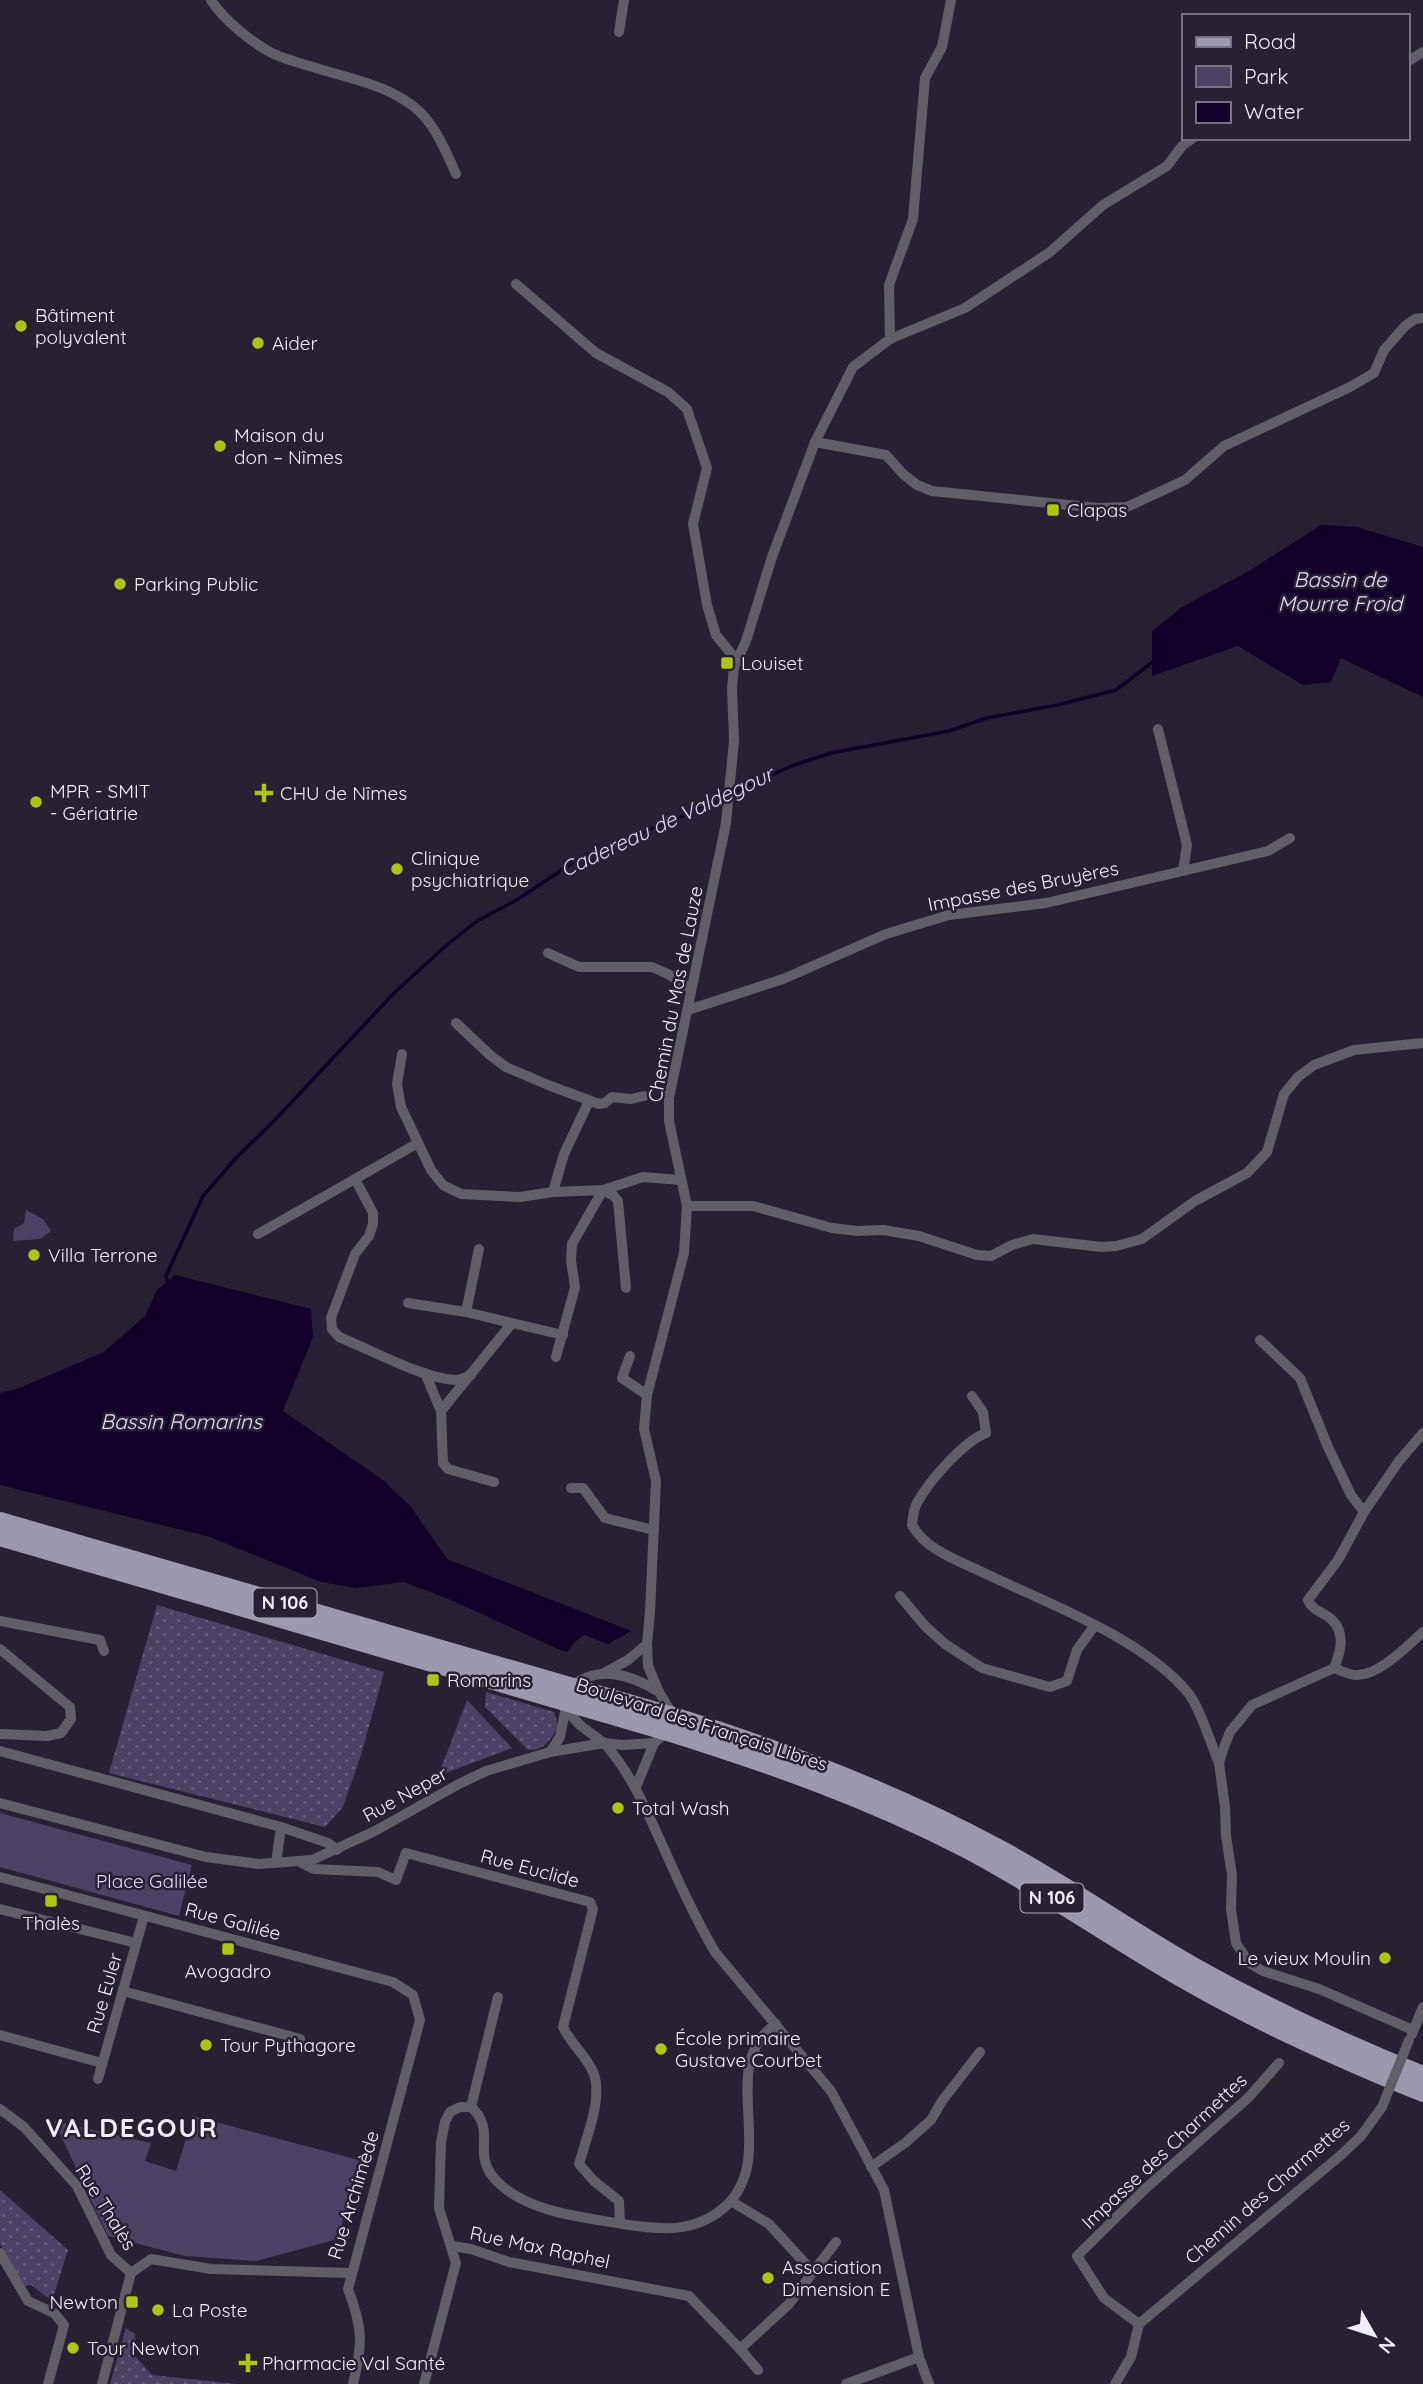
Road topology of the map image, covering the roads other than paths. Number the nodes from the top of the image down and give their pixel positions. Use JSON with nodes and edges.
{"nodes":[{"id":1,"x":211,"y":0,"type":"edge"},
{"id":2,"x":624,"y":0,"type":"edge"},
{"id":3,"x":951,"y":0,"type":"edge"},
{"id":4,"x":619,"y":32,"type":"dead end"},
{"id":5,"x":1190,"y":140,"type":"edge"},
{"id":6,"x":456,"y":174,"type":"dead end"},
{"id":7,"x":516,"y":284,"type":"dead end"},
{"id":8,"x":1423,"y":318,"type":"edge"},
{"id":9,"x":890,"y":339,"type":"junction"},
{"id":10,"x":815,"y":442,"type":"junction"},
{"id":11,"x":733,"y":658,"type":"junction"},
{"id":12,"x":1158,"y":729,"type":"dead end"},
{"id":13,"x":1290,"y":838,"type":"dead end"},
{"id":14,"x":1183,"y":871,"type":"junction"},
{"id":15,"x":548,"y":954,"type":"dead end"},
{"id":16,"x":691,"y":989,"type":"junction"},
{"id":17,"x":688,"y":1010,"type":"junction"},
{"id":18,"x":456,"y":1023,"type":"dead end"},
{"id":19,"x":1423,"y":1044,"type":"edge"},
{"id":20,"x":402,"y":1054,"type":"dead end"},
{"id":21,"x":644,"y":1096,"type":"dead end"},
{"id":22,"x":589,"y":1101,"type":"junction"},
{"id":23,"x":418,"y":1143,"type":"junction"},
{"id":24,"x":355,"y":1179,"type":"junction"},
{"id":25,"x":681,"y":1180,"type":"junction"},
{"id":26,"x":603,"y":1190,"type":"junction"},
{"id":27,"x":554,"y":1192,"type":"junction"},
{"id":28,"x":687,"y":1206,"type":"junction"},
{"id":29,"x":258,"y":1234,"type":"dead end"},
{"id":30,"x":479,"y":1249,"type":"dead end"},
{"id":31,"x":626,"y":1288,"type":"dead end"},
{"id":32,"x":408,"y":1303,"type":"dead end"},
{"id":33,"x":467,"y":1312,"type":"junction"},
{"id":34,"x":512,"y":1323,"type":"junction"},
{"id":35,"x":563,"y":1335,"type":"junction"},
{"id":36,"x":1260,"y":1340,"type":"dead end"},
{"id":37,"x":630,"y":1356,"type":"dead end"},
{"id":38,"x":556,"y":1357,"type":"dead end"},
{"id":39,"x":425,"y":1373,"type":"junction"},
{"id":40,"x":471,"y":1375,"type":"junction"},
{"id":41,"x":647,"y":1395,"type":"junction"},
{"id":42,"x":972,"y":1396,"type":"dead end"},
{"id":43,"x":441,"y":1411,"type":"junction"},
{"id":44,"x":1423,"y":1433,"type":"edge"},
{"id":45,"x":494,"y":1482,"type":"dead end"},
{"id":46,"x":571,"y":1488,"type":"dead end"},
{"id":47,"x":1364,"y":1512,"type":"junction"},
{"id":48,"x":0,"y":1521,"type":"edge"},
{"id":49,"x":654,"y":1530,"type":"junction"},
{"id":50,"x":0,"y":1537,"type":"edge"},
{"id":51,"x":900,"y":1596,"type":"dead end"},
{"id":52,"x":0,"y":1621,"type":"edge"},
{"id":53,"x":1094,"y":1625,"type":"junction"},
{"id":54,"x":1423,"y":1632,"type":"edge"},
{"id":55,"x":647,"y":1644,"type":"junction"},
{"id":56,"x":0,"y":1649,"type":"edge"},
{"id":57,"x":104,"y":1651,"type":"dead end"},
{"id":58,"x":1334,"y":1668,"type":"junction"},
{"id":59,"x":606,"y":1672,"type":"junction"},
{"id":60,"x":659,"y":1692,"type":"junction"},
{"id":61,"x":567,"y":1700,"type":"junction"},
{"id":62,"x":665,"y":1731,"type":"junction"},
{"id":63,"x":0,"y":1734,"type":"edge"},
{"id":64,"x":604,"y":1743,"type":"junction"},
{"id":65,"x":0,"y":1751,"type":"edge"},
{"id":66,"x":550,"y":1752,"type":"junction"},
{"id":67,"x":1219,"y":1763,"type":"junction"},
{"id":68,"x":636,"y":1787,"type":"junction"},
{"id":69,"x":0,"y":1803,"type":"edge"},
{"id":70,"x":281,"y":1827,"type":"junction"},
{"id":71,"x":337,"y":1850,"type":"junction"},
{"id":72,"x":298,"y":1861,"type":"junction"},
{"id":73,"x":276,"y":1863,"type":"junction"},
{"id":74,"x":0,"y":1877,"type":"edge"},
{"id":75,"x":0,"y":1909,"type":"edge"},
{"id":76,"x":144,"y":1916,"type":"junction"},
{"id":77,"x":136,"y":1943,"type":"junction"},
{"id":78,"x":123,"y":1991,"type":"junction"},
{"id":79,"x":413,"y":1996,"type":"joint"},
{"id":80,"x":498,"y":1997,"type":"dead end"},
{"id":81,"x":1423,"y":2007,"type":"edge"},
{"id":82,"x":776,"y":2024,"type":"junction"},
{"id":83,"x":0,"y":2035,"type":"edge"},
{"id":84,"x":1411,"y":2035,"type":"junction"},
{"id":85,"x":300,"y":2039,"type":"dead end"},
{"id":86,"x":980,"y":2052,"type":"dead end"},
{"id":87,"x":102,"y":2063,"type":"junction"},
{"id":88,"x":1279,"y":2063,"type":"dead end"},
{"id":89,"x":1423,"y":2075,"type":"edge"},
{"id":90,"x":98,"y":2079,"type":"dead end"},
{"id":91,"x":1423,"y":2092,"type":"edge"},
{"id":92,"x":471,"y":2107,"type":"junction"},
{"id":93,"x":0,"y":2109,"type":"edge"},
{"id":94,"x":872,"y":2166,"type":"junction"},
{"id":95,"x":731,"y":2201,"type":"junction"},
{"id":96,"x":620,"y":2223,"type":"junction"},
{"id":97,"x":836,"y":2242,"type":"dead end"},
{"id":98,"x":452,"y":2246,"type":"junction"},
{"id":99,"x":0,"y":2253,"type":"edge"},
{"id":100,"x":813,"y":2272,"type":"junction"},
{"id":101,"x":131,"y":2273,"type":"junction"},
{"id":102,"x":350,"y":2273,"type":"junction"},
{"id":103,"x":1139,"y":2324,"type":"junction"},
{"id":104,"x":740,"y":2349,"type":"junction"},
{"id":105,"x":919,"y":2357,"type":"junction"},
{"id":106,"x":758,"y":2370,"type":"dead end"},
{"id":107,"x":48,"y":2384,"type":"edge"},
{"id":108,"x":102,"y":2384,"type":"edge"},
{"id":109,"x":353,"y":2384,"type":"edge"},
{"id":110,"x":424,"y":2384,"type":"edge"},
{"id":111,"x":846,"y":2384,"type":"edge"},
{"id":112,"x":929,"y":2384,"type":"edge"},
{"id":113,"x":1115,"y":2384,"type":"edge"}],
"edges":[{"from":1,"to":6,"type":"street"},
{"from":2,"to":4,"type":"street"},
{"from":3,"to":9,"type":"street"},
{"from":5,"to":9,"type":"street","name":"Chemin du Mas de Lauze"},
{"from":7,"to":11,"type":"street"},
{"from":8,"to":10,"type":"street"},
{"from":9,"to":10,"type":"street","name":"Chemin du Mas de Lauze"},
{"from":10,"to":11,"type":"street","name":"Chemin du Mas de Lauze"},
{"from":11,"to":16,"type":"street","name":"Chemin du Mas de Lauze"},
{"from":12,"to":14,"type":"street"},
{"from":13,"to":14,"type":"street","name":"Impasse des Bruyères"},
{"from":14,"to":17,"type":"street","name":"Impasse des Bruyères"},
{"from":15,"to":16,"type":"street"},
{"from":16,"to":17,"type":"street","name":"Chemin du Mas de Lauze"},
{"from":17,"to":25,"type":"street","name":"Chemin du Mas de Lauze"},
{"from":18,"to":22,"type":"street"},
{"from":19,"to":28,"type":"street"},
{"from":20,"to":23,"type":"street"},
{"from":21,"to":22,"type":"street"},
{"from":22,"to":27,"type":"street"},
{"from":23,"to":24,"type":"street"},
{"from":23,"to":27,"type":"street"},
{"from":24,"to":29,"type":"street"},
{"from":24,"to":39,"type":"street"},
{"from":25,"to":26,"type":"street"},
{"from":25,"to":28,"type":"street","name":"Chemin du Mas de Lauze"},
{"from":26,"to":27,"type":"street"},
{"from":26,"to":31,"type":"street"},
{"from":26,"to":35,"type":"street"},
{"from":28,"to":41,"type":"street","name":"Chemin du Mas de Lauze"},
{"from":30,"to":33,"type":"street"},
{"from":32,"to":33,"type":"street"},
{"from":33,"to":34,"type":"street"},
{"from":34,"to":35,"type":"street"},
{"from":34,"to":40,"type":"street"},
{"from":35,"to":38,"type":"street"},
{"from":36,"to":47,"type":"street"},
{"from":37,"to":41,"type":"street"},
{"from":39,"to":40,"type":"street"},
{"from":39,"to":43,"type":"street"},
{"from":40,"to":43,"type":"street"},
{"from":41,"to":49,"type":"street","name":"Chemin du Mas de Lauze"},
{"from":42,"to":53,"type":"street"},
{"from":43,"to":45,"type":"street"},
{"from":44,"to":47,"type":"street"},
{"from":46,"to":49,"type":"street"},
{"from":47,"to":58,"type":"street"},
{"from":48,"to":61,"type":"main road","name":"Boulevard des Français Libres","number":"N 106"},
{"from":49,"to":55,"type":"street","name":"Chemin du Mas de Lauze"},
{"from":50,"to":61,"type":"main road","name":"Boulevard des Français Libres","number":"N 106"},
{"from":51,"to":53,"type":"street"},
{"from":52,"to":57,"type":"street"},
{"from":53,"to":67,"type":"street"},
{"from":54,"to":58,"type":"street"},
{"from":55,"to":59,"type":"street"},
{"from":55,"to":60,"type":"street","name":"Chemin du Mas de Lauze"},
{"from":56,"to":63,"type":"street"},
{"from":58,"to":67,"type":"street"},
{"from":59,"to":60,"type":"street"},
{"from":59,"to":61,"type":"street"},
{"from":60,"to":62,"type":"street","name":"Chemin du Mas de Lauze"},
{"from":61,"to":62,"type":"main road","name":"Boulevard des Français Libres","number":"N 106"},
{"from":61,"to":64,"type":"street"},
{"from":61,"to":66,"type":"street"},
{"from":62,"to":64,"type":"street","name":"Rue Neper"},
{"from":62,"to":68,"type":"street"},
{"from":62,"to":89,"type":"main road","name":"Boulevard des Français Libres","number":"N 106"},
{"from":62,"to":91,"type":"main road","name":"Boulevard des Français Libres","number":"N 106"},
{"from":64,"to":66,"type":"street","name":"Rue Neper"},
{"from":64,"to":68,"type":"street"},
{"from":65,"to":70,"type":"street"},
{"from":66,"to":71,"type":"street","name":"Rue Neper"},
{"from":67,"to":84,"type":"street"},
{"from":68,"to":82,"type":"street"},
{"from":69,"to":73,"type":"street"},
{"from":70,"to":71,"type":"street"},
{"from":70,"to":73,"type":"street"},
{"from":71,"to":72,"type":"street"},
{"from":72,"to":73,"type":"street"},
{"from":72,"to":96,"type":"street","name":"Rue Euclide"},
{"from":74,"to":76,"type":"street","name":"Rue Galilée"},
{"from":75,"to":77,"type":"street"},
{"from":76,"to":77,"type":"street","name":"Rue Euler"},
{"from":76,"to":79,"type":"street","name":"Rue Galilée"},
{"from":77,"to":78,"type":"street","name":"Rue Euler"},
{"from":78,"to":85,"type":"street"},
{"from":78,"to":87,"type":"street","name":"Rue Euler"},
{"from":79,"to":102,"type":"street","name":"Rue Archimède"},
{"from":80,"to":92,"type":"street"},
{"from":81,"to":84,"type":"street","name":"Chemin des Charmettes"},
{"from":82,"to":94,"type":"street"},
{"from":82,"to":95,"type":"street"},
{"from":83,"to":87,"type":"street"},
{"from":84,"to":103,"type":"street","name":"Chemin des Charmettes","bridge":true},
{"from":86,"to":94,"type":"street"},
{"from":87,"to":90,"type":"street","name":"Rue Euler"},
{"from":88,"to":103,"type":"street","name":"Impasse des Charmettes"},
{"from":92,"to":96,"type":"street"},
{"from":92,"to":98,"type":"street"},
{"from":93,"to":101,"type":"street","name":"Rue Thalès"},
{"from":94,"to":105,"type":"street"},
{"from":95,"to":96,"type":"street"},
{"from":95,"to":100,"type":"street"},
{"from":97,"to":100,"type":"street"},
{"from":98,"to":104,"type":"street","name":"Rue Max Raphel"},
{"from":98,"to":110,"type":"street","name":"Rue Max Raphel"},
{"from":99,"to":107,"type":"street"},
{"from":100,"to":104,"type":"street"},
{"from":101,"to":102,"type":"street","name":"Rue Archimède"},
{"from":101,"to":108,"type":"street","name":"Rue Thalès"},
{"from":102,"to":109,"type":"street"},
{"from":103,"to":113,"type":"street"},
{"from":104,"to":106,"type":"street","name":"Rue Max Raphel"},
{"from":105,"to":111,"type":"street"},
{"from":105,"to":112,"type":"street"}]}
